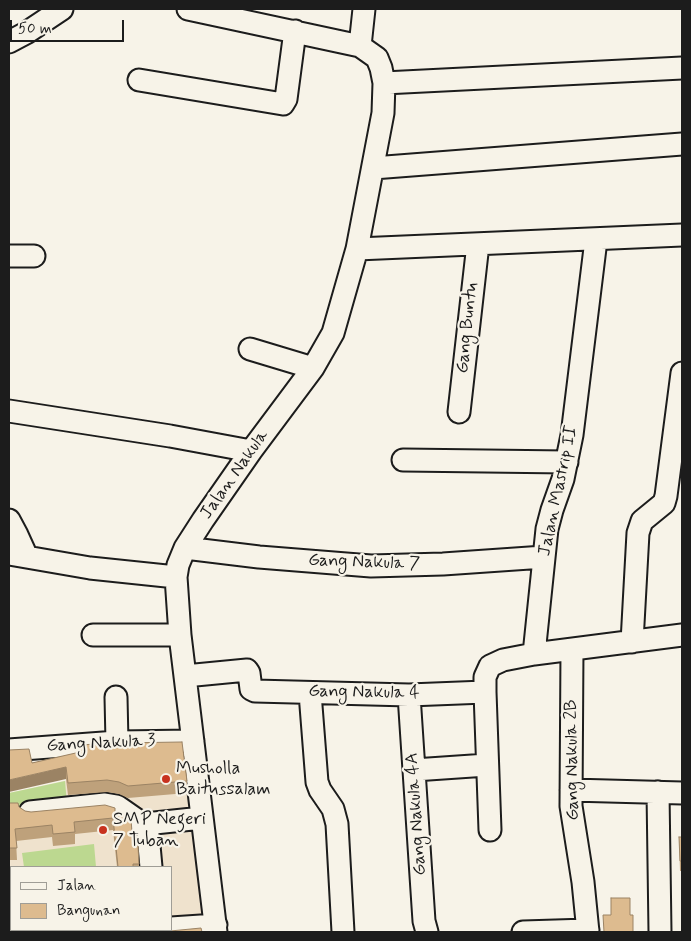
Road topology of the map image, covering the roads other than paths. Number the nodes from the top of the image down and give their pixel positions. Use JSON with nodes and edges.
{"nodes":[{"id":1,"x":62,"y":9,"type":"edge"},
{"id":2,"x":188,"y":9,"type":"edge"},
{"id":3,"x":364,"y":9,"type":"edge"},
{"id":4,"x":211,"y":11,"type":"edge"},
{"id":5,"x":295,"y":31,"type":"junction"},
{"id":6,"x":9,"y":42,"type":"edge"},
{"id":7,"x":360,"y":46,"type":"junction"},
{"id":8,"x":682,"y":68,"type":"edge"},
{"id":9,"x":139,"y":80,"type":"dead end"},
{"id":10,"x":384,"y":83,"type":"junction"},
{"id":11,"x":682,"y":144,"type":"edge"},
{"id":12,"x":373,"y":168,"type":"junction"},
{"id":13,"x":682,"y":235,"type":"edge"},
{"id":14,"x":596,"y":240,"type":"junction"},
{"id":15,"x":478,"y":244,"type":"junction"},
{"id":16,"x":357,"y":249,"type":"junction"},
{"id":17,"x":9,"y":256,"type":"edge"},
{"id":18,"x":34,"y":256,"type":"dead end"},
{"id":19,"x":250,"y":349,"type":"dead end"},
{"id":20,"x":313,"y":368,"type":"junction"},
{"id":21,"x":682,"y":373,"type":"edge"},
{"id":22,"x":9,"y":411,"type":"edge"},
{"id":23,"x":459,"y":412,"type":"dead end"},
{"id":24,"x":251,"y":451,"type":"junction"},
{"id":25,"x":403,"y":460,"type":"dead end"},
{"id":26,"x":567,"y":462,"type":"junction"},
{"id":27,"x":9,"y":520,"type":"edge"},
{"id":28,"x":185,"y":548,"type":"junction"},
{"id":29,"x":18,"y":556,"type":"edge"},
{"id":30,"x":544,"y":557,"type":"junction"},
{"id":31,"x":176,"y":577,"type":"junction"},
{"id":32,"x":93,"y":634,"type":"dead end"},
{"id":33,"x":180,"y":635,"type":"junction"},
{"id":34,"x":682,"y":635,"type":"edge"},
{"id":35,"x":632,"y":642,"type":"junction"},
{"id":36,"x":572,"y":649,"type":"junction"},
{"id":37,"x":534,"y":654,"type":"junction"},
{"id":38,"x":185,"y":676,"type":"junction"},
{"id":39,"x":485,"y":692,"type":"junction"},
{"id":40,"x":310,"y":693,"type":"junction"},
{"id":41,"x":409,"y":695,"type":"junction"},
{"id":42,"x":116,"y":697,"type":"dead end"},
{"id":43,"x":193,"y":741,"type":"junction"},
{"id":44,"x":117,"y":742,"type":"junction"},
{"id":45,"x":9,"y":750,"type":"edge"},
{"id":46,"x":487,"y":765,"type":"junction"},
{"id":47,"x":414,"y":770,"type":"junction"},
{"id":48,"x":571,"y":790,"type":"junction"},
{"id":49,"x":658,"y":792,"type":"junction"},
{"id":50,"x":682,"y":793,"type":"edge"},
{"id":51,"x":30,"y":812,"type":"edge"},
{"id":52,"x":202,"y":818,"type":"junction"},
{"id":53,"x":147,"y":824,"type":"junction"},
{"id":54,"x":490,"y":830,"type":"dead end"},
{"id":55,"x":151,"y":866,"type":"edge"},
{"id":56,"x":172,"y":928,"type":"edge"},
{"id":57,"x":216,"y":929,"type":"edge"},
{"id":58,"x":588,"y":931,"type":"edge"},
{"id":59,"x":343,"y":932,"type":"edge"},
{"id":60,"x":427,"y":932,"type":"edge"},
{"id":61,"x":523,"y":932,"type":"edge"},
{"id":62,"x":660,"y":932,"type":"edge"}],
"edges":[{"from":1,"to":6,"type":"street"},
{"from":2,"to":4,"type":"street"},
{"from":3,"to":7,"type":"street"},
{"from":4,"to":5,"type":"street"},
{"from":5,"to":7,"type":"street"},
{"from":5,"to":9,"type":"street"},
{"from":7,"to":10,"type":"street","name":"Jalan Nakula"},
{"from":8,"to":10,"type":"street"},
{"from":10,"to":12,"type":"street","name":"Jalan Nakula"},
{"from":11,"to":12,"type":"street"},
{"from":12,"to":16,"type":"street","name":"Jalan Nakula"},
{"from":13,"to":14,"type":"street"},
{"from":14,"to":15,"type":"street"},
{"from":14,"to":26,"type":"street","name":"Jalan Mastrip II"},
{"from":15,"to":16,"type":"street"},
{"from":15,"to":23,"type":"street","name":"Gang Buntu"},
{"from":16,"to":20,"type":"street","name":"Jalan Nakula"},
{"from":17,"to":18,"type":"street"},
{"from":19,"to":20,"type":"street"},
{"from":20,"to":24,"type":"street","name":"Jalan Nakula"},
{"from":21,"to":35,"type":"street"},
{"from":22,"to":24,"type":"street"},
{"from":24,"to":28,"type":"street","name":"Jalan Nakula"},
{"from":25,"to":26,"type":"street"},
{"from":26,"to":30,"type":"street","name":"Jalan Mastrip II"},
{"from":27,"to":29,"type":"street"},
{"from":28,"to":30,"type":"street","name":"Gang Nakula 7"},
{"from":28,"to":31,"type":"street","name":"Jalan Nakula"},
{"from":29,"to":31,"type":"street"},
{"from":30,"to":37,"type":"street","name":"Jalan Mastrip II"},
{"from":31,"to":33,"type":"street","name":"Jalan Nakula"},
{"from":32,"to":33,"type":"street"},
{"from":33,"to":38,"type":"street","name":"Jalan Nakula"},
{"from":34,"to":35,"type":"street"},
{"from":35,"to":36,"type":"street"},
{"from":36,"to":37,"type":"street"},
{"from":36,"to":48,"type":"street","name":"Gang Nakula 2B"},
{"from":37,"to":39,"type":"street"},
{"from":38,"to":40,"type":"street","name":"Gang Nakula 4"},
{"from":38,"to":43,"type":"street","name":"Jalan Nakula"},
{"from":39,"to":41,"type":"street","name":"Gang Nakula 4"},
{"from":39,"to":46,"type":"street"},
{"from":40,"to":41,"type":"street","name":"Gang Nakula 4"},
{"from":40,"to":59,"type":"street"},
{"from":41,"to":47,"type":"street","name":"Gang Nakula 4A"},
{"from":42,"to":44,"type":"street"},
{"from":43,"to":44,"type":"street","name":"Gang Nakula 3"},
{"from":43,"to":52,"type":"street","name":"Jalan Nakula"},
{"from":44,"to":45,"type":"street","name":"Gang Nakula 3"},
{"from":46,"to":47,"type":"street"},
{"from":46,"to":54,"type":"street"},
{"from":47,"to":60,"type":"street","name":"Gang Nakula 4A"},
{"from":48,"to":49,"type":"street"},
{"from":48,"to":58,"type":"street","name":"Gang Nakula 2B"},
{"from":49,"to":50,"type":"street"},
{"from":49,"to":62,"type":"street"},
{"from":51,"to":53,"type":"street"},
{"from":52,"to":53,"type":"street"},
{"from":52,"to":57,"type":"street","name":"Jalan Nakula"},
{"from":53,"to":55,"type":"street"},
{"from":56,"to":57,"type":"street"},
{"from":58,"to":61,"type":"street","name":"Gang Nakula 2B"}]}
